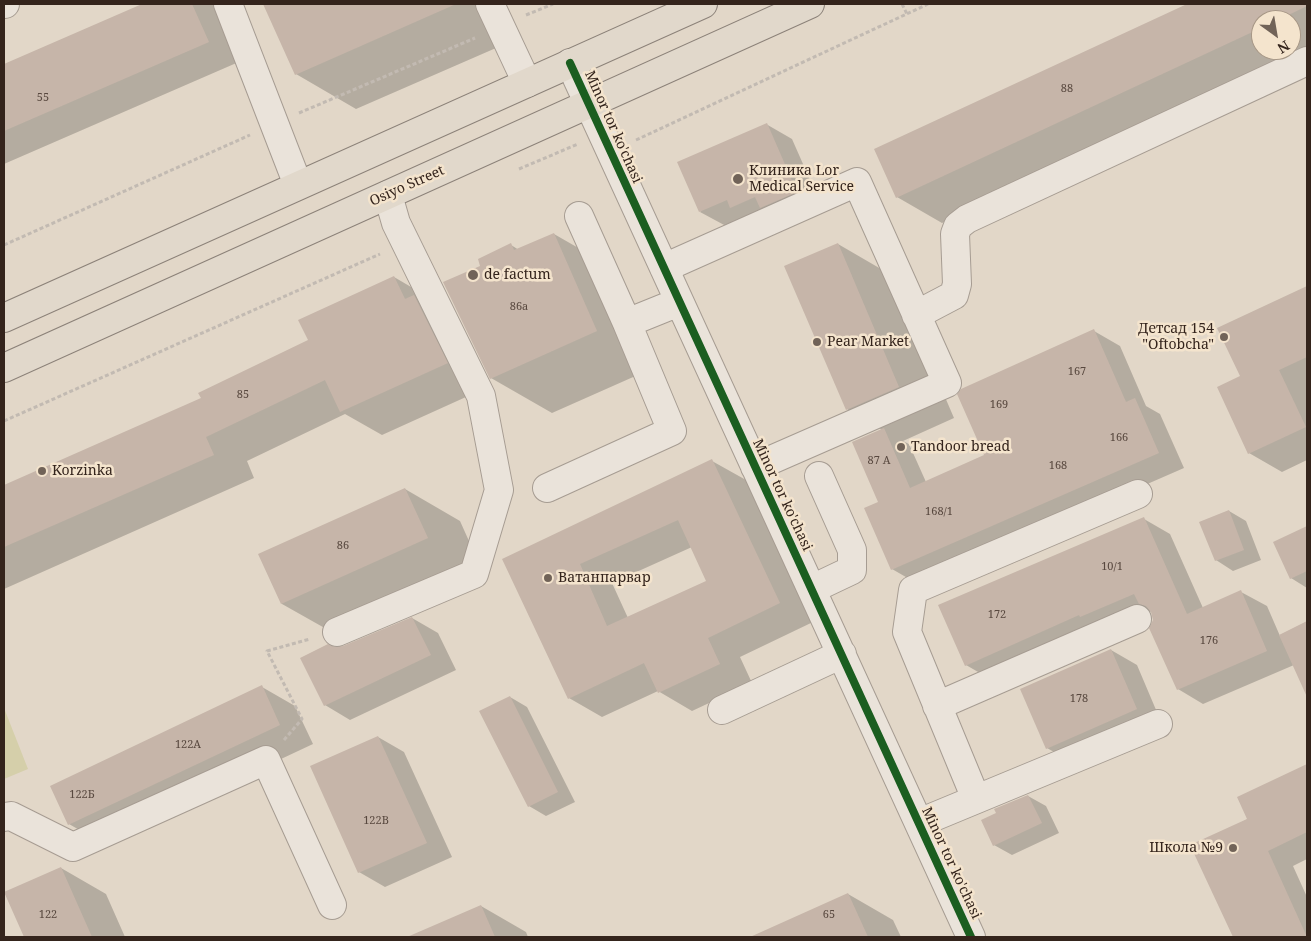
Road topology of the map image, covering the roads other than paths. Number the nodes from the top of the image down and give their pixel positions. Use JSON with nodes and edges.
{"nodes":[{"id":1,"x":228,"y":4,"type":"edge"},
{"id":2,"x":490,"y":4,"type":"edge"},
{"id":3,"x":810,"y":4,"type":"edge"},
{"id":4,"x":687,"y":7,"type":"edge"},
{"id":5,"x":1307,"y":61,"type":"edge"},
{"id":6,"x":570,"y":64,"type":"junction"},
{"id":7,"x":527,"y":83,"type":"junction"},
{"id":8,"x":589,"y":104,"type":"junction"},
{"id":9,"x":298,"y":185,"type":"junction"},
{"id":10,"x":388,"y":195,"type":"junction"},
{"id":11,"x":579,"y":216,"type":"dead end"},
{"id":12,"x":664,"y":268,"type":"junction"},
{"id":13,"x":679,"y":302,"type":"junction"},
{"id":14,"x":916,"y":316,"type":"junction"},
{"id":15,"x":4,"y":318,"type":"edge"},
{"id":16,"x":627,"y":323,"type":"junction"},
{"id":17,"x":4,"y":368,"type":"edge"},
{"id":18,"x":756,"y":468,"type":"junction"},
{"id":19,"x":819,"y":476,"type":"dead end"},
{"id":20,"x":548,"y":488,"type":"dead end"},
{"id":21,"x":1138,"y":494,"type":"dead end"},
{"id":22,"x":812,"y":589,"type":"junction"},
{"id":23,"x":1137,"y":618,"type":"dead end"},
{"id":24,"x":337,"y":632,"type":"road end"},
{"id":25,"x":842,"y":654,"type":"junction"},
{"id":26,"x":937,"y":706,"type":"junction"},
{"id":27,"x":722,"y":710,"type":"dead end"},
{"id":28,"x":1158,"y":724,"type":"dead end"},
{"id":29,"x":976,"y":799,"type":"junction"},
{"id":30,"x":4,"y":818,"type":"edge"},
{"id":31,"x":919,"y":823,"type":"junction"},
{"id":32,"x":332,"y":905,"type":"dead end"},
{"id":33,"x":971,"y":937,"type":"edge"}],
"edges":[{"from":1,"to":9,"type":"street"},
{"from":2,"to":7,"type":"street"},
{"from":3,"to":8,"type":"main road","name":"Osiyo Street"},
{"from":4,"to":6,"type":"main road"},
{"from":5,"to":14,"type":"street"},
{"from":6,"to":7,"type":"main road"},
{"from":6,"to":8,"type":"street","name":"Minor tor ko'chasi"},
{"from":7,"to":9,"type":"main road"},
{"from":8,"to":10,"type":"main road","name":"Osiyo Street"},
{"from":8,"to":12,"type":"street","name":"Minor tor ko'chasi"},
{"from":9,"to":15,"type":"main road"},
{"from":10,"to":17,"type":"main road","name":"Osiyo Street"},
{"from":10,"to":24,"type":"street"},
{"from":11,"to":16,"type":"street"},
{"from":12,"to":13,"type":"street","name":"Minor tor ko'chasi"},
{"from":12,"to":14,"type":"street"},
{"from":13,"to":16,"type":"street"},
{"from":13,"to":18,"type":"street","name":"Minor tor ko'chasi"},
{"from":14,"to":18,"type":"street"},
{"from":16,"to":20,"type":"street"},
{"from":18,"to":22,"type":"street","name":"Minor tor ko'chasi"},
{"from":19,"to":22,"type":"street"},
{"from":21,"to":26,"type":"street"},
{"from":22,"to":25,"type":"street","name":"Minor tor ko'chasi"},
{"from":23,"to":26,"type":"street"},
{"from":25,"to":27,"type":"street"},
{"from":25,"to":31,"type":"street","name":"Minor tor ko'chasi"},
{"from":26,"to":29,"type":"street"},
{"from":28,"to":29,"type":"street"},
{"from":29,"to":31,"type":"street"},
{"from":30,"to":32,"type":"street"},
{"from":31,"to":33,"type":"street","name":"Minor tor ko'chasi"}]}
